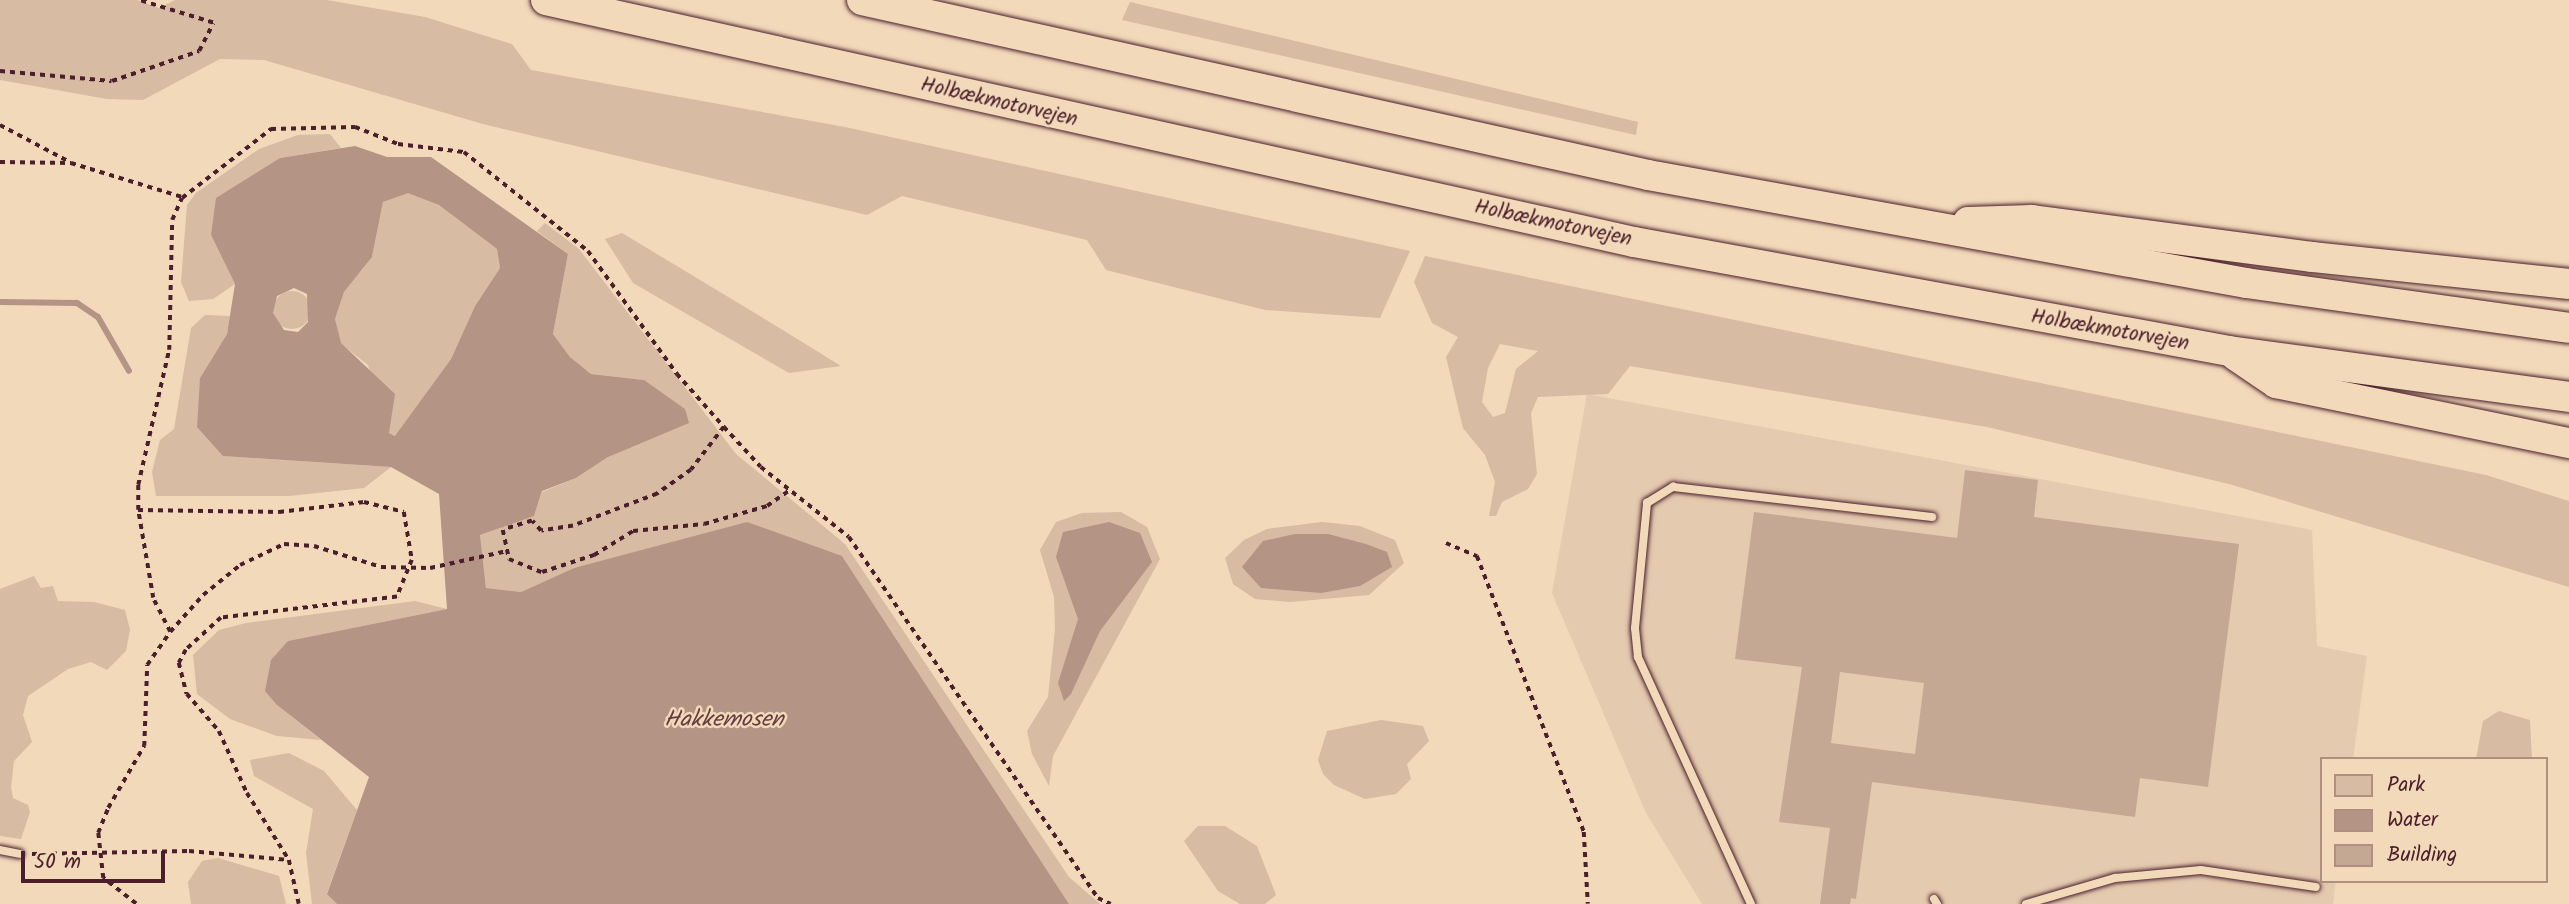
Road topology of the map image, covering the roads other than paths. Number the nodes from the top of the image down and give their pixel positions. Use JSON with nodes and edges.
{"nodes":[{"id":1,"x":546,"y":0,"type":"edge"},
{"id":2,"x":862,"y":0,"type":"edge"},
{"id":3,"x":1910,"y":225,"type":"junction"},
{"id":4,"x":2569,"y":284,"type":"edge"},
{"id":5,"x":2569,"y":328,"type":"edge"},
{"id":6,"x":2229,"y":351,"type":"junction"},
{"id":7,"x":2569,"y":397,"type":"edge"},
{"id":8,"x":2569,"y":443,"type":"edge"},
{"id":9,"x":1932,"y":517,"type":"dead end"},
{"id":10,"x":0,"y":850,"type":"edge"},
{"id":11,"x":20,"y":854,"type":"road end"},
{"id":12,"x":2316,"y":887,"type":"dead end"},
{"id":13,"x":1751,"y":904,"type":"edge"},
{"id":14,"x":2026,"y":904,"type":"edge"}],
"edges":[{"from":1,"to":6,"type":"highway","name":"Holbækmotorvejen"},
{"from":2,"to":3,"type":"highway"},
{"from":3,"to":4,"type":"highway"},
{"from":3,"to":5,"type":"highway"},
{"from":6,"to":7,"type":"highway","name":"Holbækmotorvejen"},
{"from":6,"to":8,"type":"highway"},
{"from":9,"to":13,"type":"lane"},
{"from":10,"to":11,"type":"lane"},
{"from":12,"to":14,"type":"lane"}]}
